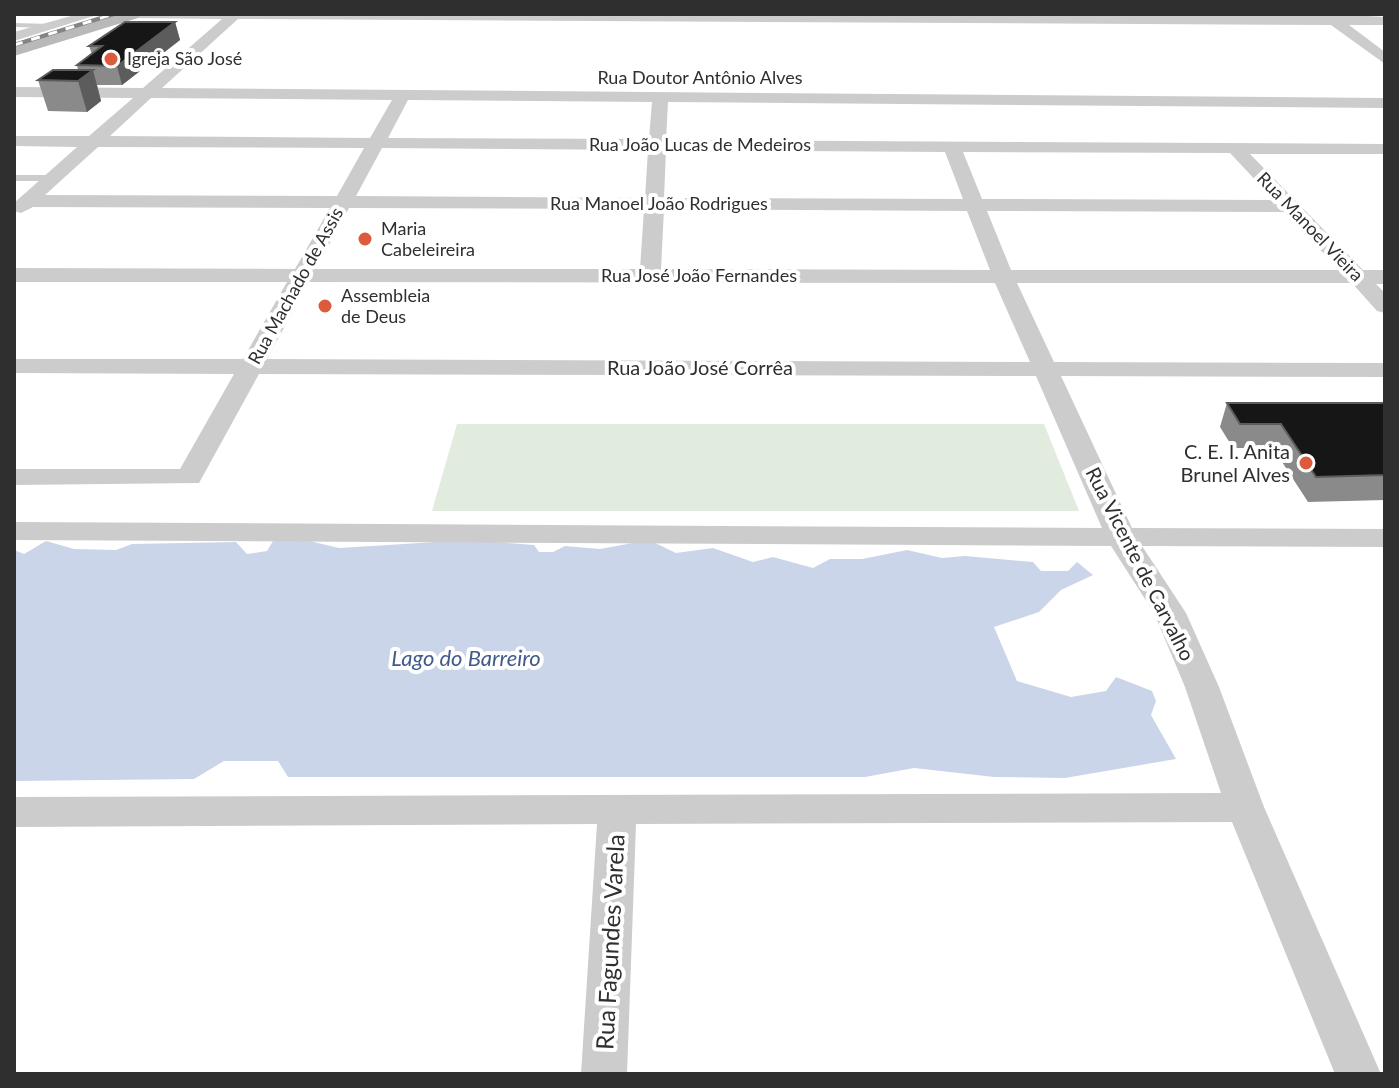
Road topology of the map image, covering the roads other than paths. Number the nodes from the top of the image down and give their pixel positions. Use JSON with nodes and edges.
{"nodes":[{"id":1,"x":93,"y":14,"type":"edge"},
{"id":2,"x":130,"y":14,"type":"edge"},
{"id":3,"x":234,"y":15,"type":"edge"},
{"id":4,"x":1110,"y":17,"type":"edge"},
{"id":5,"x":1329,"y":17,"type":"edge"},
{"id":6,"x":1385,"y":21,"type":"edge"},
{"id":7,"x":14,"y":25,"type":"edge"},
{"id":8,"x":51,"y":26,"type":"junction"},
{"id":9,"x":14,"y":37,"type":"edge"},
{"id":10,"x":14,"y":50,"type":"edge"},
{"id":11,"x":1385,"y":59,"type":"edge"},
{"id":12,"x":14,"y":92,"type":"edge"},
{"id":13,"x":147,"y":93,"type":"junction"},
{"id":14,"x":403,"y":95,"type":"junction"},
{"id":15,"x":660,"y":97,"type":"junction"},
{"id":16,"x":979,"y":100,"type":"junction"},
{"id":17,"x":1385,"y":103,"type":"edge"},
{"id":18,"x":14,"y":141,"type":"edge"},
{"id":19,"x":94,"y":141,"type":"junction"},
{"id":20,"x":376,"y":143,"type":"junction"},
{"id":21,"x":658,"y":145,"type":"junction"},
{"id":22,"x":952,"y":146,"type":"junction"},
{"id":23,"x":1025,"y":147,"type":"junction"},
{"id":24,"x":1235,"y":148,"type":"junction"},
{"id":25,"x":1385,"y":149,"type":"edge"},
{"id":26,"x":14,"y":178,"type":"edge"},
{"id":27,"x":53,"y":178,"type":"junction"},
{"id":28,"x":343,"y":202,"type":"junction"},
{"id":29,"x":654,"y":204,"type":"junction"},
{"id":30,"x":973,"y":205,"type":"junction"},
{"id":31,"x":1290,"y":206,"type":"junction"},
{"id":32,"x":21,"y":208,"type":"edge"},
{"id":33,"x":14,"y":275,"type":"edge"},
{"id":34,"x":302,"y":275,"type":"junction"},
{"id":35,"x":650,"y":276,"type":"junction"},
{"id":36,"x":1003,"y":276,"type":"junction"},
{"id":37,"x":1357,"y":277,"type":"junction"},
{"id":38,"x":1385,"y":277,"type":"edge"},
{"id":39,"x":1385,"y":306,"type":"edge"},
{"id":40,"x":14,"y":366,"type":"edge"},
{"id":41,"x":251,"y":367,"type":"junction"},
{"id":42,"x":1044,"y":369,"type":"junction"},
{"id":43,"x":1385,"y":370,"type":"edge"},
{"id":44,"x":14,"y":477,"type":"edge"},
{"id":45,"x":14,"y":531,"type":"edge"},
{"id":46,"x":1121,"y":537,"type":"junction"},
{"id":47,"x":1385,"y":538,"type":"edge"},
{"id":48,"x":1245,"y":807,"type":"junction"},
{"id":49,"x":617,"y":810,"type":"junction"},
{"id":50,"x":14,"y":812,"type":"edge"},
{"id":51,"x":604,"y":1074,"type":"edge"},
{"id":52,"x":1358,"y":1074,"type":"edge"}],
"edges":[{"from":1,"to":8,"type":"street"},
{"from":2,"to":3,"type":"street"},
{"from":2,"to":10,"type":"main road"},
{"from":3,"to":4,"type":"street"},
{"from":3,"to":13,"type":"street"},
{"from":4,"to":5,"type":"street"},
{"from":5,"to":6,"type":"street"},
{"from":5,"to":11,"type":"street"},
{"from":7,"to":8,"type":"lane"},
{"from":8,"to":9,"type":"street"},
{"from":12,"to":13,"type":"street","name":"Rua Doutor Antônio Alves"},
{"from":13,"to":14,"type":"street","name":"Rua Doutor Antônio Alves"},
{"from":13,"to":19,"type":"street"},
{"from":14,"to":15,"type":"street","name":"Rua Doutor Antônio Alves"},
{"from":14,"to":20,"type":"street","name":"Rua Machado de Assis"},
{"from":15,"to":16,"type":"street","name":"Rua Doutor Antônio Alves"},
{"from":15,"to":21,"type":"street"},
{"from":16,"to":17,"type":"street","name":"Rua Doutor Antônio Alves"},
{"from":16,"to":23,"type":"street"},
{"from":18,"to":19,"type":"street","name":"Rua João Lucas de Medeiros"},
{"from":19,"to":20,"type":"street","name":"Rua João Lucas de Medeiros"},
{"from":19,"to":27,"type":"street"},
{"from":20,"to":21,"type":"street","name":"Rua João Lucas de Medeiros"},
{"from":20,"to":28,"type":"street","name":"Rua Machado de Assis"},
{"from":21,"to":22,"type":"street","name":"Rua João Lucas de Medeiros"},
{"from":21,"to":29,"type":"street"},
{"from":22,"to":23,"type":"street","name":"Rua João Lucas de Medeiros"},
{"from":22,"to":30,"type":"street","name":"Rua Vicente de Carvalho"},
{"from":23,"to":24,"type":"street","name":"Rua João Lucas de Medeiros"},
{"from":24,"to":25,"type":"street","name":"Rua João Lucas de Medeiros"},
{"from":24,"to":31,"type":"street","name":"Rua Manoel Vieira"},
{"from":26,"to":27,"type":"lane"},
{"from":27,"to":32,"type":"street"},
{"from":28,"to":29,"type":"street","name":"Rua Manoel João Rodrigues"},
{"from":28,"to":32,"type":"street","name":"Rua Manoel João Rodrigues"},
{"from":28,"to":34,"type":"street","name":"Rua Machado de Assis"},
{"from":29,"to":30,"type":"street","name":"Rua Manoel João Rodrigues"},
{"from":29,"to":35,"type":"street"},
{"from":30,"to":31,"type":"street","name":"Rua Manoel João Rodrigues"},
{"from":30,"to":36,"type":"street","name":"Rua Vicente de Carvalho"},
{"from":31,"to":37,"type":"street","name":"Rua Manoel Vieira"},
{"from":33,"to":34,"type":"street","name":"Rua José João Fernandes"},
{"from":34,"to":35,"type":"street","name":"Rua José João Fernandes"},
{"from":34,"to":41,"type":"street","name":"Rua Machado de Assis"},
{"from":35,"to":36,"type":"street","name":"Rua José João Fernandes"},
{"from":36,"to":37,"type":"street","name":"Rua José João Fernandes"},
{"from":36,"to":42,"type":"street","name":"Rua Vicente de Carvalho"},
{"from":37,"to":38,"type":"street","name":"Rua José João Fernandes"},
{"from":37,"to":39,"type":"street","name":"Rua Manoel Vieira"},
{"from":40,"to":41,"type":"street","name":"Rua João José Corrêa"},
{"from":41,"to":42,"type":"street","name":"Rua João José Corrêa"},
{"from":41,"to":44,"type":"street","name":"Rua Machado de Assis"},
{"from":42,"to":43,"type":"street","name":"Rua João José Corrêa"},
{"from":42,"to":46,"type":"street","name":"Rua Vicente de Carvalho"},
{"from":45,"to":46,"type":"street"},
{"from":46,"to":47,"type":"street"},
{"from":46,"to":48,"type":"street","name":"Rua Vicente de Carvalho"},
{"from":48,"to":49,"type":"street"},
{"from":48,"to":52,"type":"street","name":"Rua Vicente de Carvalho"},
{"from":49,"to":50,"type":"street"},
{"from":49,"to":51,"type":"street","name":"Rua Fagundes Varela"}]}
